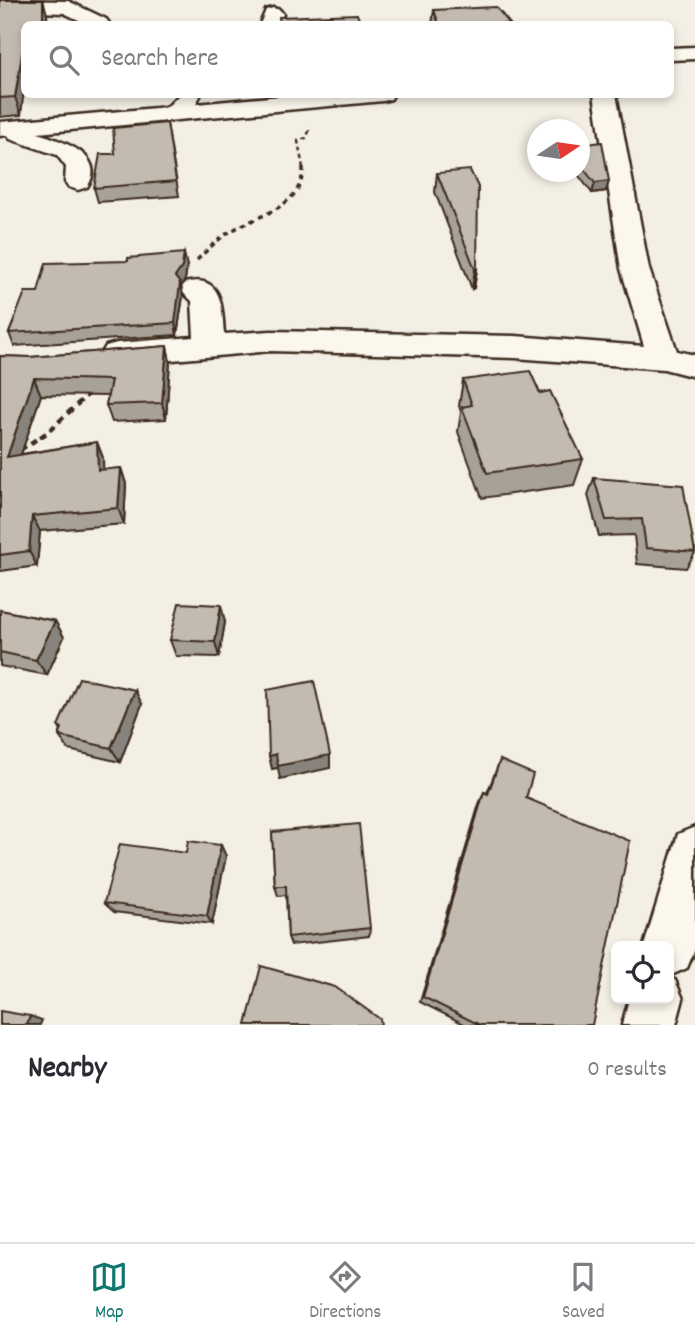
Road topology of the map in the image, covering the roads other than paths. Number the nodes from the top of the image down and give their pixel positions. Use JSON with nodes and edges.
{"nodes":[{"id":1,"x":16,"y":0,"type":"edge"},
{"id":2,"x":95,"y":21,"type":"edge"},
{"id":3,"x":695,"y":53,"type":"edge"},
{"id":4,"x":674,"y":54,"type":"edge"},
{"id":5,"x":190,"y":98,"type":"edge"},
{"id":6,"x":341,"y":98,"type":"edge"},
{"id":7,"x":606,"y":98,"type":"edge"},
{"id":8,"x":174,"y":113,"type":"junction"},
{"id":9,"x":101,"y":120,"type":"junction"},
{"id":10,"x":0,"y":129,"type":"edge"},
{"id":11,"x":66,"y":150,"type":"junction"},
{"id":12,"x":78,"y":182,"type":"dead end"},
{"id":13,"x":195,"y":290,"type":"road end"},
{"id":14,"x":210,"y":346,"type":"junction"},
{"id":15,"x":99,"y":355,"type":"edge"},
{"id":16,"x":664,"y":358,"type":"junction"},
{"id":17,"x":695,"y":366,"type":"edge"},
{"id":18,"x":695,"y":851,"type":"edge"},
{"id":19,"x":671,"y":941,"type":"edge"},
{"id":20,"x":655,"y":1004,"type":"edge"},
{"id":21,"x":649,"y":1025,"type":"edge"}],
"edges":[{"from":1,"to":2,"type":"street"},
{"from":3,"to":4,"type":"street"},
{"from":5,"to":8,"type":"street"},
{"from":6,"to":8,"type":"street"},
{"from":7,"to":16,"type":"street"},
{"from":8,"to":9,"type":"street"},
{"from":9,"to":10,"type":"street"},
{"from":9,"to":11,"type":"street"},
{"from":10,"to":11,"type":"street"},
{"from":11,"to":12,"type":"street"},
{"from":13,"to":14,"type":"street"},
{"from":14,"to":15,"type":"street"},
{"from":14,"to":16,"type":"street"},
{"from":16,"to":17,"type":"street"},
{"from":18,"to":19,"type":"street"},
{"from":20,"to":21,"type":"street"}]}
